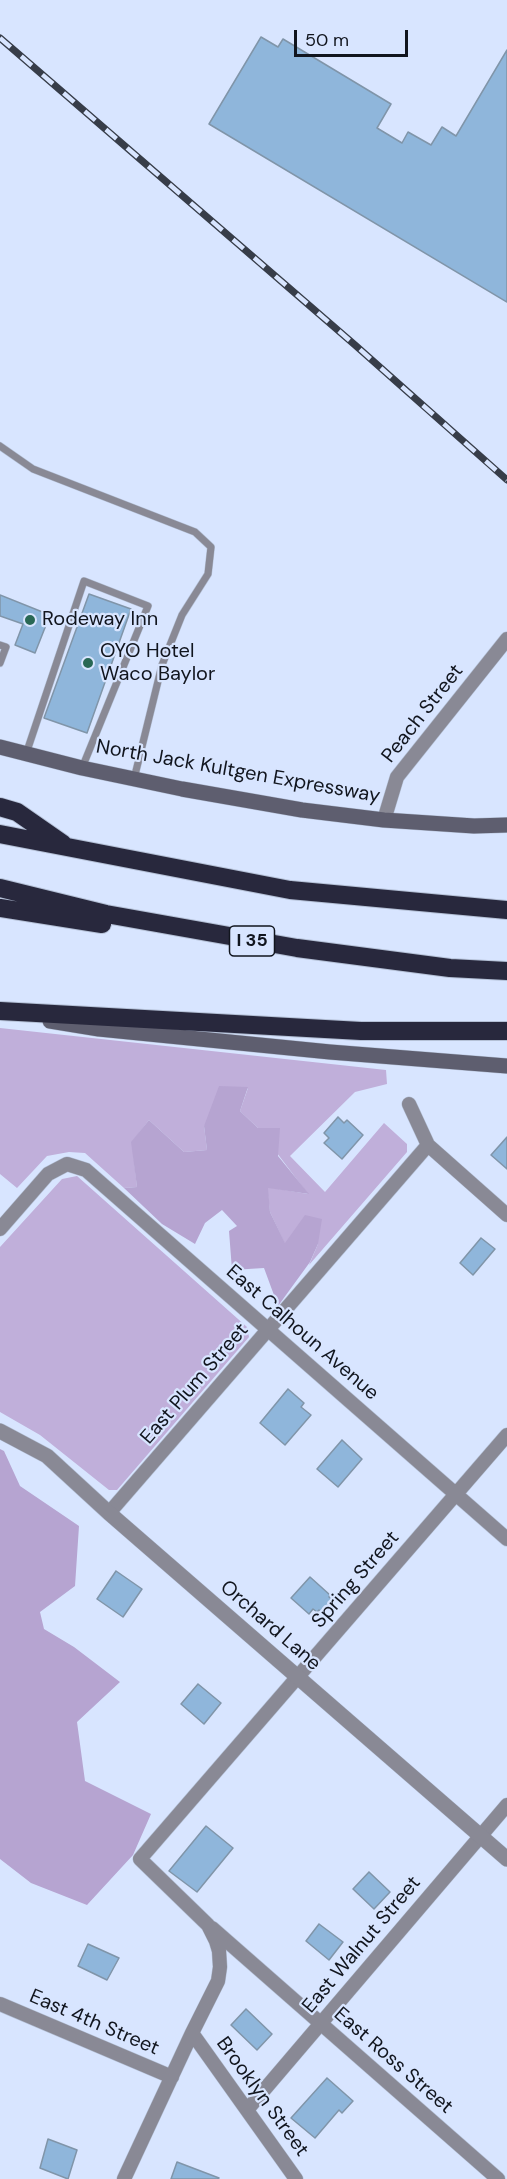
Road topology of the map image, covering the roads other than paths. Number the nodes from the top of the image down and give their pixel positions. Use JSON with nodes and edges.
{"nodes":[{"id":1,"x":0,"y":446,"type":"edge"},
{"id":2,"x":507,"y":639,"type":"edge"},
{"id":3,"x":0,"y":645,"type":"edge"},
{"id":4,"x":0,"y":663,"type":"edge"},
{"id":5,"x":0,"y":747,"type":"edge"},
{"id":6,"x":26,"y":754,"type":"junction"},
{"id":7,"x":82,"y":768,"type":"junction"},
{"id":8,"x":134,"y":778,"type":"junction"},
{"id":9,"x":0,"y":807,"type":"edge"},
{"id":10,"x":384,"y":820,"type":"junction"},
{"id":11,"x":507,"y":825,"type":"edge"},
{"id":12,"x":0,"y":834,"type":"edge"},
{"id":13,"x":69,"y":849,"type":"junction"},
{"id":14,"x":0,"y":888,"type":"edge"},
{"id":15,"x":0,"y":908,"type":"edge"},
{"id":16,"x":507,"y":910,"type":"edge"},
{"id":17,"x":297,"y":948,"type":"junction"},
{"id":18,"x":507,"y":971,"type":"edge"},
{"id":19,"x":0,"y":1012,"type":"edge"},
{"id":20,"x":507,"y":1031,"type":"edge"},
{"id":21,"x":507,"y":1066,"type":"edge"},
{"id":22,"x":409,"y":1104,"type":"dead end"},
{"id":23,"x":429,"y":1145,"type":"junction"},
{"id":24,"x":507,"y":1215,"type":"edge"},
{"id":25,"x":0,"y":1229,"type":"edge"},
{"id":26,"x":269,"y":1329,"type":"junction"},
{"id":27,"x":0,"y":1431,"type":"edge"},
{"id":28,"x":507,"y":1435,"type":"edge"},
{"id":29,"x":455,"y":1494,"type":"junction"},
{"id":30,"x":109,"y":1514,"type":"junction"},
{"id":31,"x":507,"y":1539,"type":"edge"},
{"id":32,"x":297,"y":1678,"type":"junction"},
{"id":33,"x":507,"y":1805,"type":"edge"},
{"id":34,"x":480,"y":1836,"type":"junction"},
{"id":35,"x":140,"y":1859,"type":"joint"},
{"id":36,"x":507,"y":1859,"type":"edge"},
{"id":37,"x":208,"y":1924,"type":"junction"},
{"id":38,"x":0,"y":2004,"type":"edge"},
{"id":39,"x":321,"y":2023,"type":"junction"},
{"id":40,"x":192,"y":2033,"type":"junction"},
{"id":41,"x":172,"y":2077,"type":"junction"},
{"id":42,"x":247,"y":2110,"type":"junction"},
{"id":43,"x":124,"y":2179,"type":"edge"},
{"id":44,"x":297,"y":2179,"type":"edge"},
{"id":45,"x":498,"y":2179,"type":"edge"}],
"edges":[{"from":1,"to":8,"type":"lane"},
{"from":2,"to":10,"type":"street","name":"Peach Street"},
{"from":3,"to":4,"type":"lane"},
{"from":5,"to":6,"type":"main road","name":"North Jack Kultgen Expressway"},
{"from":6,"to":7,"type":"main road","name":"North Jack Kultgen Expressway"},
{"from":6,"to":7,"type":"lane"},
{"from":7,"to":8,"type":"main road","name":"North Jack Kultgen Expressway"},
{"from":8,"to":10,"type":"main road","name":"North Jack Kultgen Expressway"},
{"from":9,"to":13,"type":"highway"},
{"from":10,"to":11,"type":"main road","name":"North Jack Kultgen Expressway"},
{"from":12,"to":13,"type":"highway"},
{"from":13,"to":16,"type":"highway"},
{"from":14,"to":17,"type":"highway","number":"I 35"},
{"from":15,"to":17,"type":"highway"},
{"from":17,"to":18,"type":"highway","number":"I 35"},
{"from":19,"to":20,"type":"highway"},
{"from":19,"to":21,"type":"main road"},
{"from":22,"to":23,"type":"street"},
{"from":23,"to":24,"type":"street"},
{"from":23,"to":26,"type":"street","name":"East Plum Street"},
{"from":25,"to":26,"type":"street","name":"East Calhoun Avenue"},
{"from":26,"to":29,"type":"street","name":"East Calhoun Avenue"},
{"from":26,"to":30,"type":"street","name":"East Plum Street"},
{"from":27,"to":30,"type":"street","name":"Orchard Lane"},
{"from":28,"to":29,"type":"street","name":"Spring Street"},
{"from":29,"to":31,"type":"street","name":"East Calhoun Avenue"},
{"from":29,"to":32,"type":"street","name":"Spring Street"},
{"from":30,"to":32,"type":"street","name":"Orchard Lane"},
{"from":32,"to":34,"type":"street","name":"Orchard Lane"},
{"from":32,"to":35,"type":"street","name":"Spring Street"},
{"from":33,"to":34,"type":"street","name":"East Walnut Street"},
{"from":34,"to":36,"type":"street","name":"Orchard Lane"},
{"from":34,"to":39,"type":"street","name":"East Walnut Street"},
{"from":35,"to":37,"type":"street","name":"Brooklyn Street"},
{"from":37,"to":39,"type":"street","name":"East Ross Street"},
{"from":37,"to":40,"type":"street","name":"Brooklyn Street"},
{"from":38,"to":41,"type":"street","name":"East 4th Street"},
{"from":39,"to":42,"type":"street","name":"East Walnut Street"},
{"from":39,"to":45,"type":"street","name":"East Ross Street"},
{"from":40,"to":41,"type":"street"},
{"from":40,"to":42,"type":"street","name":"Brooklyn Street"},
{"from":41,"to":43,"type":"street"},
{"from":42,"to":44,"type":"street","name":"Brooklyn Street"}]}
